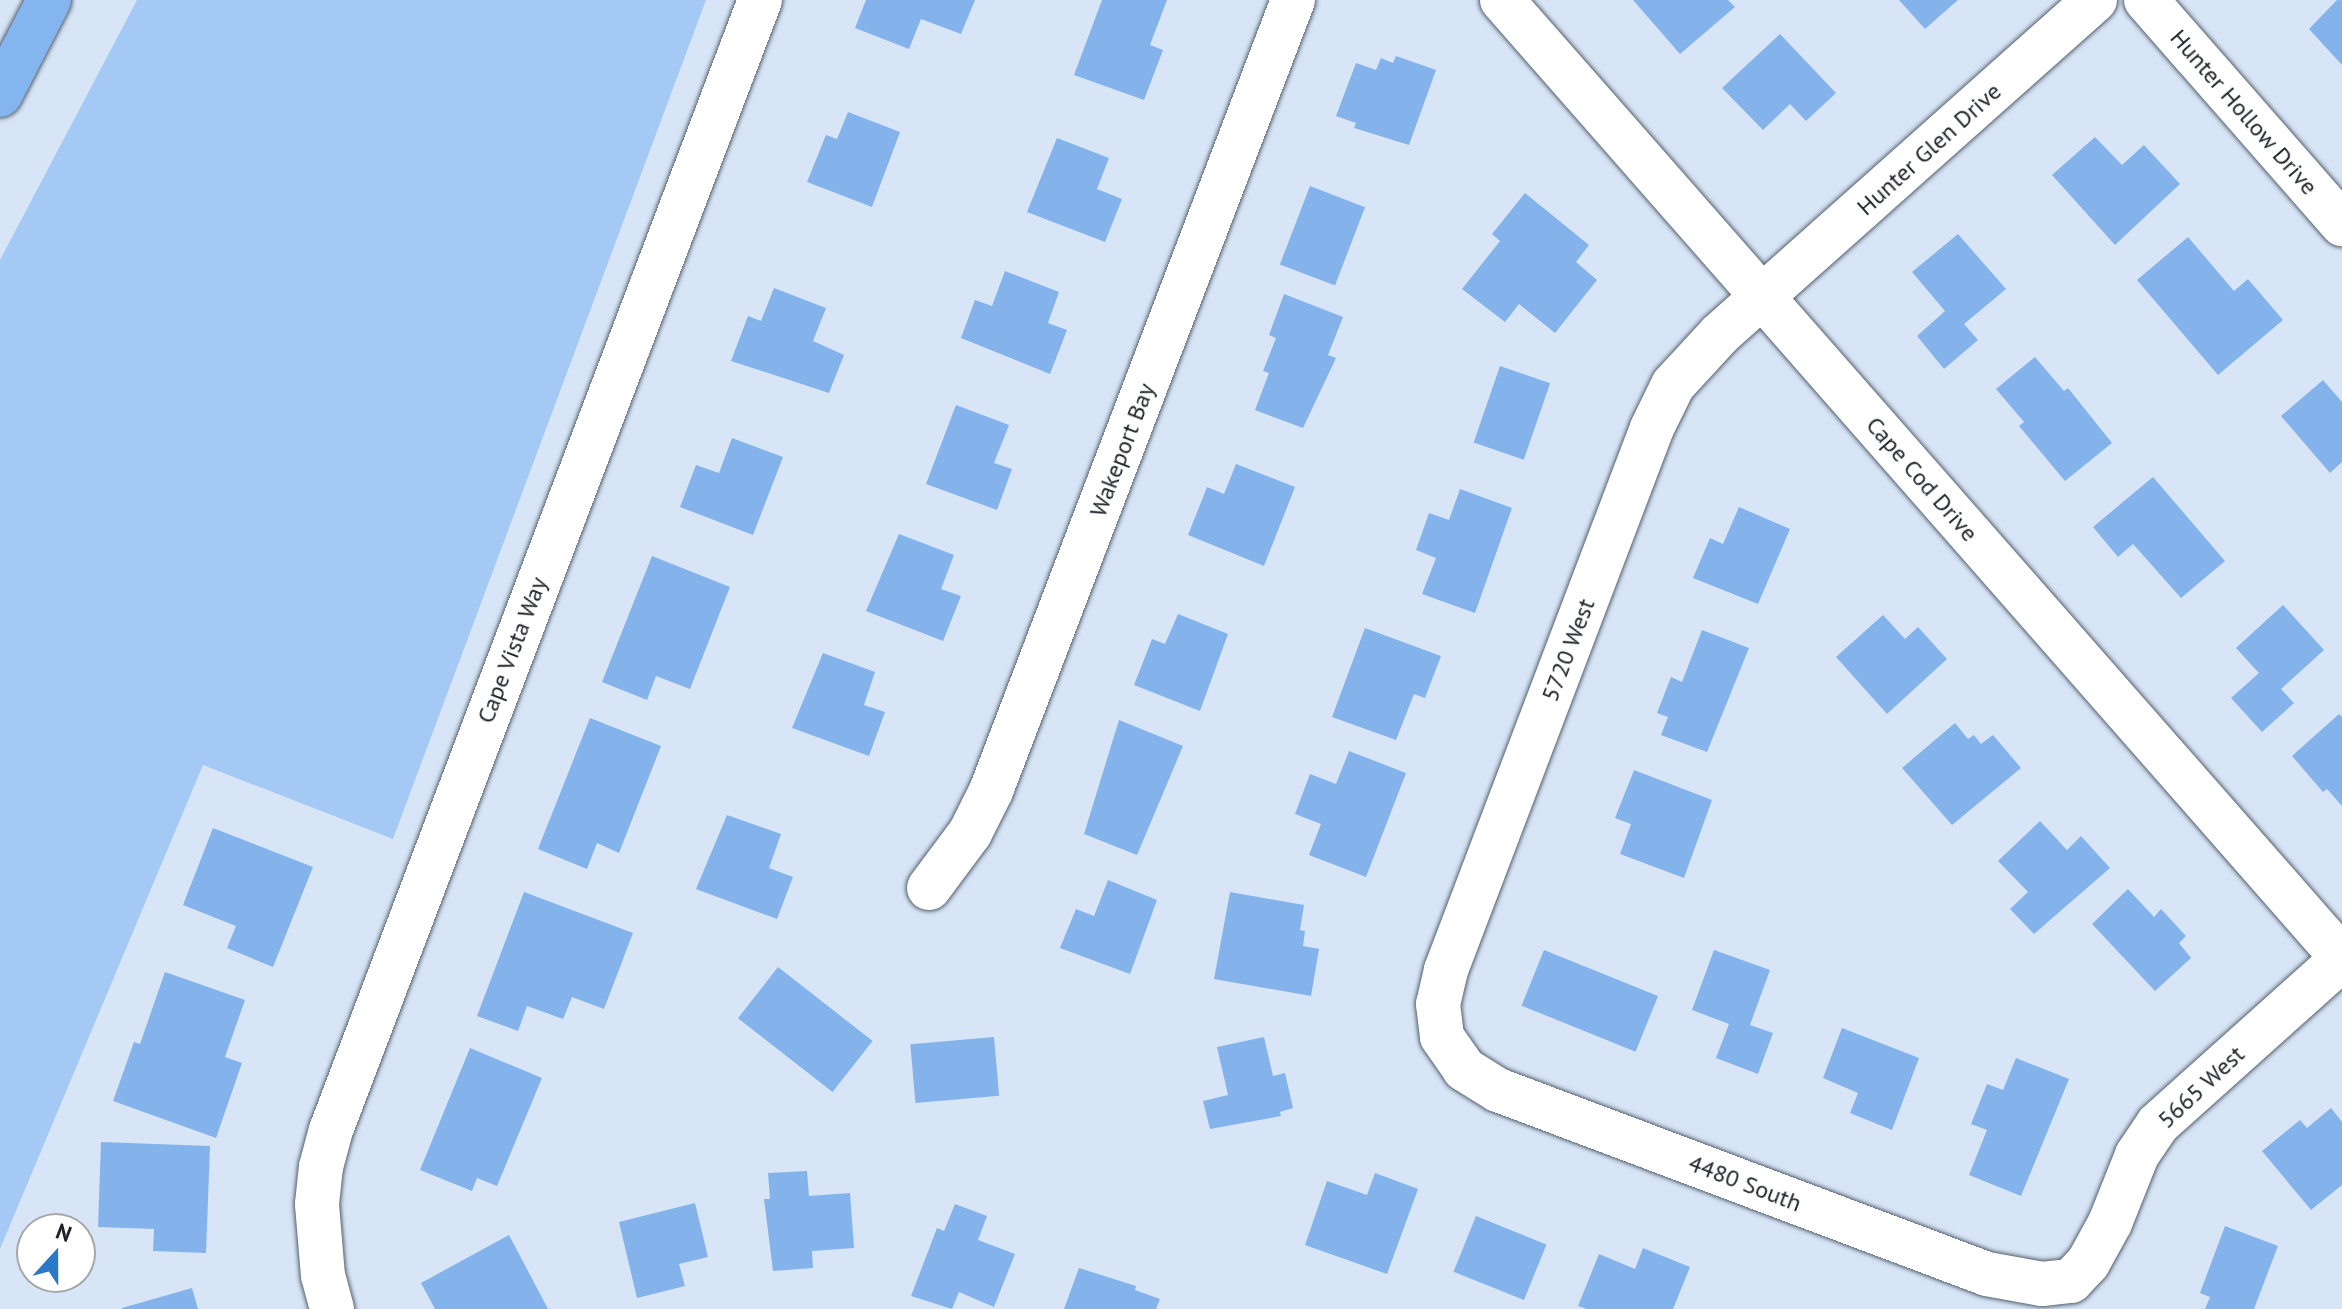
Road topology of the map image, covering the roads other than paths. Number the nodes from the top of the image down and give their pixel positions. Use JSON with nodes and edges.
{"nodes":[{"id":1,"x":49,"y":0,"type":"edge"},
{"id":2,"x":760,"y":0,"type":"edge"},
{"id":3,"x":1293,"y":0,"type":"edge"},
{"id":4,"x":1502,"y":0,"type":"edge"},
{"id":5,"x":2095,"y":0,"type":"edge"},
{"id":6,"x":2146,"y":0,"type":"edge"},
{"id":7,"x":0,"y":95,"type":"edge"},
{"id":8,"x":2342,"y":224,"type":"edge"},
{"id":9,"x":1764,"y":298,"type":"junction"},
{"id":10,"x":929,"y":888,"type":"dead end"},
{"id":11,"x":2342,"y":958,"type":"edge"},
{"id":12,"x":1442,"y":1037,"type":"joint"},
{"id":13,"x":2071,"y":1281,"type":"joint"},
{"id":14,"x":332,"y":1309,"type":"edge"}],
"edges":[{"from":1,"to":7,"type":"highway"},
{"from":2,"to":14,"type":"street","name":"Cape Vista Way"},
{"from":3,"to":10,"type":"street","name":"Wakeport Bay"},
{"from":4,"to":9,"type":"street","name":"Cape Cod Drive"},
{"from":5,"to":9,"type":"street","name":"Hunter Glen Drive"},
{"from":6,"to":8,"type":"street","name":"Hunter Hollow Drive"},
{"from":9,"to":11,"type":"street","name":"Cape Cod Drive"},
{"from":9,"to":12,"type":"street","name":"5720 West"},
{"from":11,"to":13,"type":"street","name":"5665 West"},
{"from":12,"to":13,"type":"street","name":"4480 South"}]}
